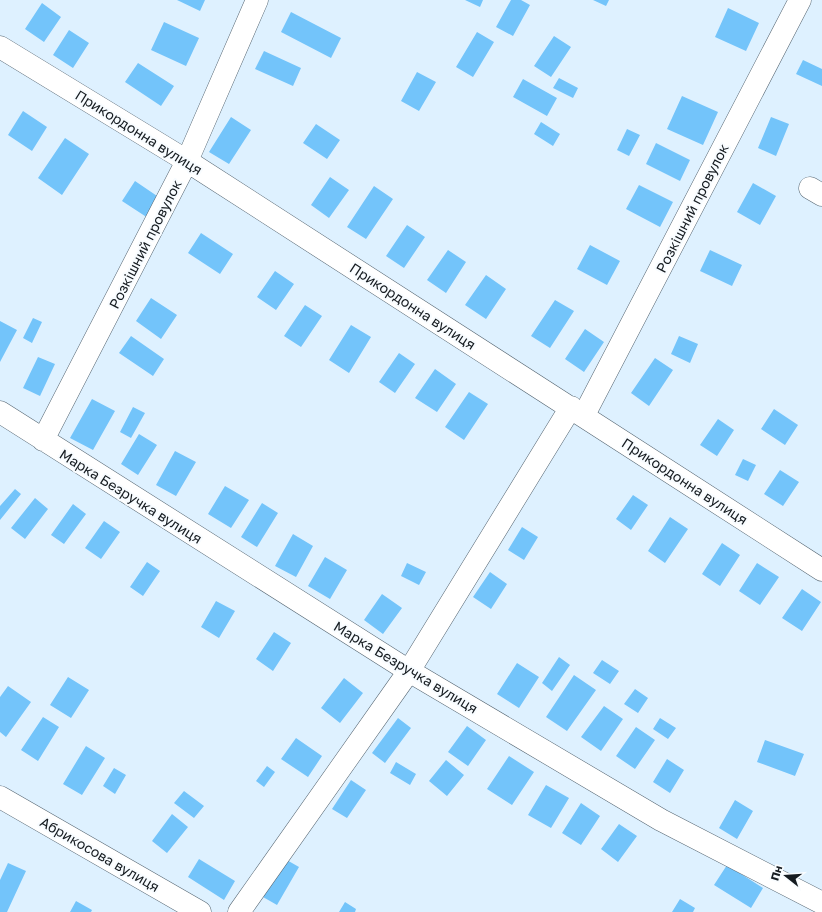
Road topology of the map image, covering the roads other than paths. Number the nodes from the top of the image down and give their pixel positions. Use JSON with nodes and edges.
{"nodes":[{"id":1,"x":257,"y":0,"type":"edge"},
{"id":2,"x":800,"y":0,"type":"edge"},
{"id":3,"x":0,"y":47,"type":"edge"},
{"id":4,"x":187,"y":161,"type":"junction"},
{"id":5,"x":577,"y":411,"type":"junction"},
{"id":6,"x":0,"y":412,"type":"edge"},
{"id":7,"x":43,"y":440,"type":"junction"},
{"id":8,"x":822,"y":570,"type":"edge"},
{"id":9,"x":409,"y":671,"type":"junction"},
{"id":10,"x":0,"y":797,"type":"edge"},
{"id":11,"x":822,"y":903,"type":"edge"},
{"id":12,"x":200,"y":912,"type":"edge"},
{"id":13,"x":239,"y":912,"type":"edge"}],
"edges":[{"from":1,"to":4,"type":"street","name":"Розкішний провулок"},
{"from":2,"to":5,"type":"street","name":"Розкішний провулок"},
{"from":3,"to":4,"type":"street","name":"Прикордонна вулиця"},
{"from":4,"to":5,"type":"street","name":"Прикордонна вулиця"},
{"from":4,"to":7,"type":"street","name":"Розкішний провулок"},
{"from":5,"to":8,"type":"street","name":"Прикордонна вулиця"},
{"from":5,"to":9,"type":"street","name":"Розкішний провулок"},
{"from":6,"to":7,"type":"street","name":"Марка Безручка вулиця"},
{"from":7,"to":9,"type":"street","name":"Марка Безручка вулиця"},
{"from":9,"to":11,"type":"street","name":"Марка Безручка вулиця"},
{"from":9,"to":13,"type":"street","name":"Розкішний провулок"},
{"from":10,"to":12,"type":"street","name":"Абрикосова вулиця"}]}
